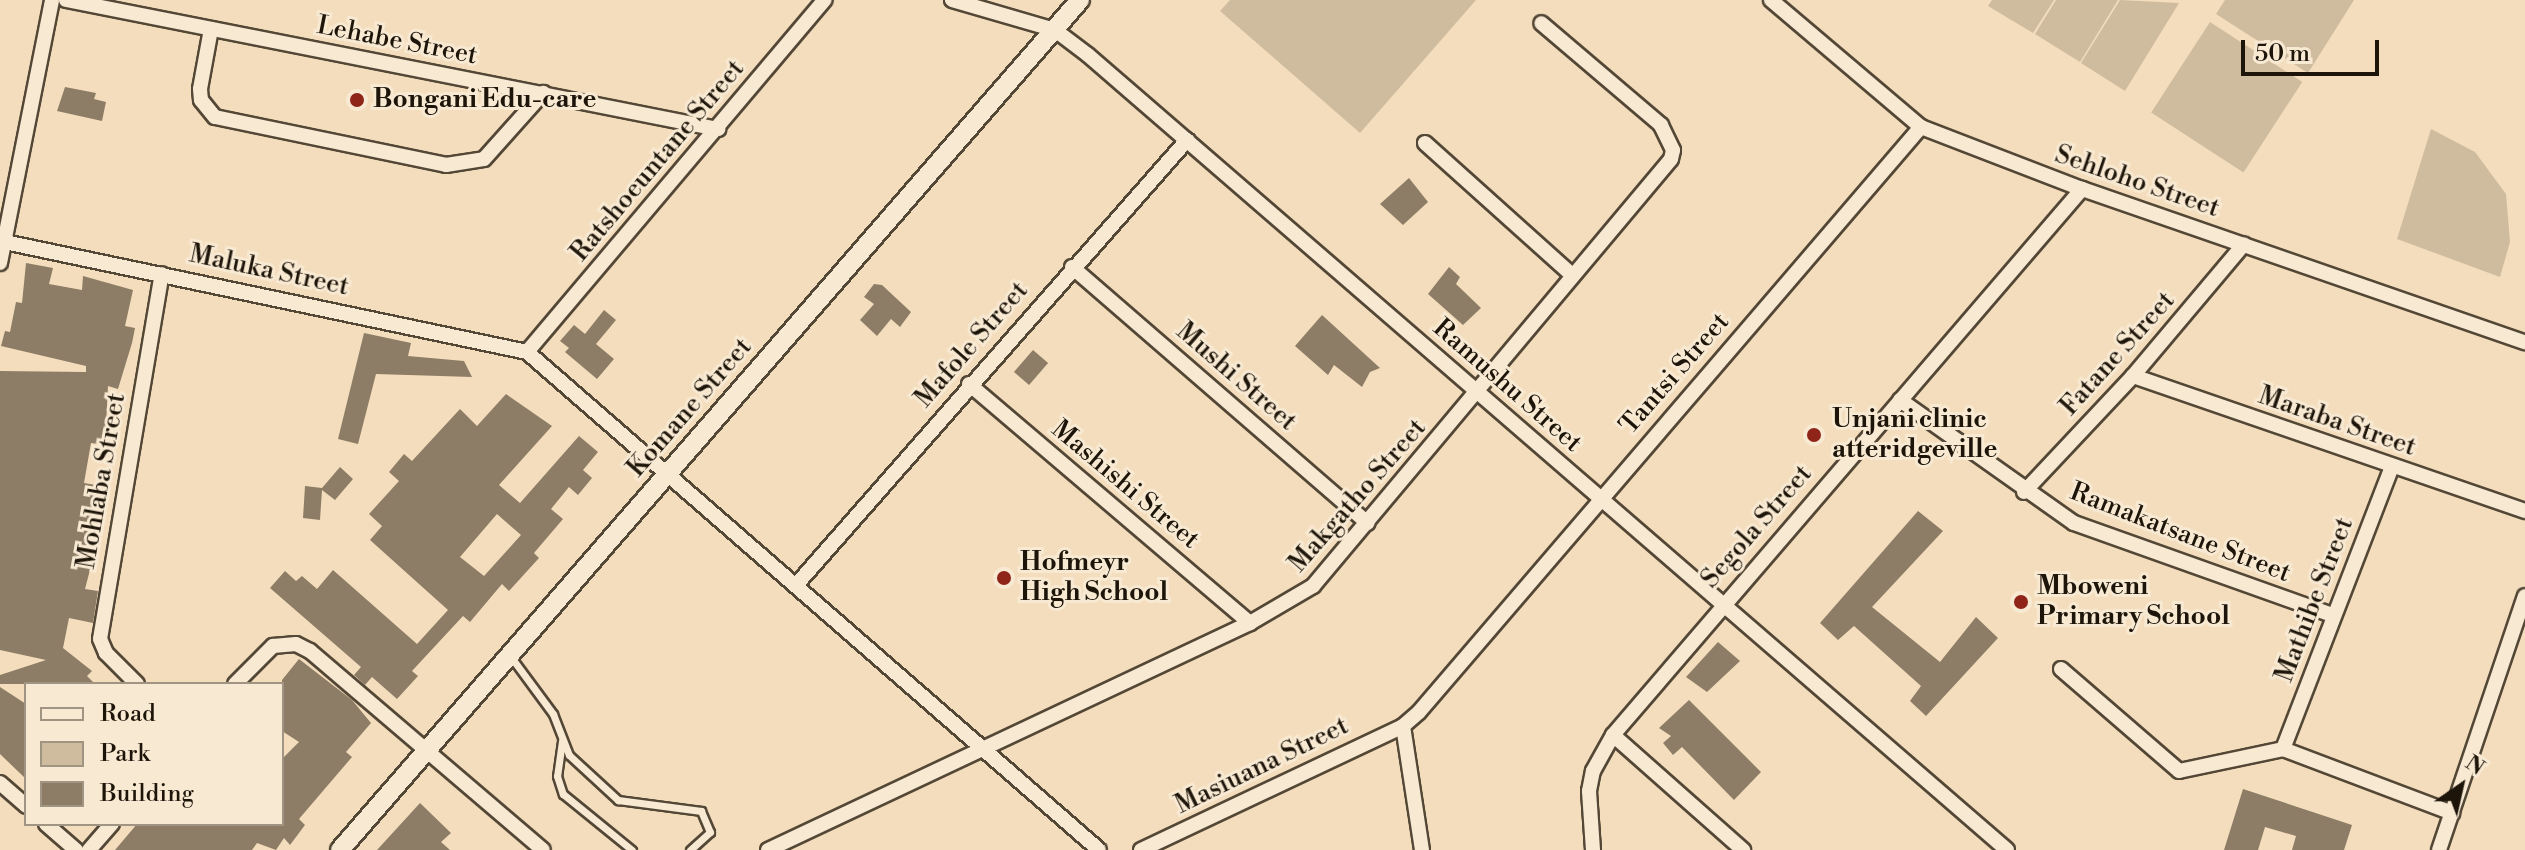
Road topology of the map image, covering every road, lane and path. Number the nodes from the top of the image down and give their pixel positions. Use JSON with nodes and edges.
{"nodes":[{"id":1,"x":52,"y":0,"type":"edge"},
{"id":2,"x":66,"y":0,"type":"edge"},
{"id":3,"x":824,"y":0,"type":"edge"},
{"id":4,"x":952,"y":0,"type":"edge"},
{"id":5,"x":1080,"y":0,"type":"edge"},
{"id":6,"x":1771,"y":0,"type":"edge"},
{"id":7,"x":1541,"y":23,"type":"dead end"},
{"id":8,"x":211,"y":29,"type":"junction"},
{"id":9,"x":1055,"y":30,"type":"junction"},
{"id":10,"x":543,"y":93,"type":"junction"},
{"id":11,"x":1921,"y":127,"type":"junction"},
{"id":12,"x":718,"y":129,"type":"junction"},
{"id":13,"x":1187,"y":140,"type":"junction"},
{"id":14,"x":1425,"y":143,"type":"dead end"},
{"id":15,"x":2082,"y":189,"type":"junction"},
{"id":16,"x":2,"y":242,"type":"edge"},
{"id":17,"x":2244,"y":244,"type":"junction"},
{"id":18,"x":0,"y":263,"type":"edge"},
{"id":19,"x":1072,"y":267,"type":"junction"},
{"id":20,"x":162,"y":274,"type":"junction"},
{"id":21,"x":1572,"y":275,"type":"junction"},
{"id":22,"x":2525,"y":342,"type":"edge"},
{"id":23,"x":527,"y":352,"type":"junction"},
{"id":24,"x":2133,"y":376,"type":"junction"},
{"id":25,"x":969,"y":384,"type":"junction"},
{"id":26,"x":1480,"y":393,"type":"junction"},
{"id":27,"x":1900,"y":400,"type":"junction"},
{"id":28,"x":2392,"y":467,"type":"junction"},
{"id":29,"x":671,"y":475,"type":"junction"},
{"id":30,"x":2024,"y":492,"type":"junction"},
{"id":31,"x":1599,"y":498,"type":"junction"},
{"id":32,"x":2525,"y":511,"type":"edge"},
{"id":33,"x":1368,"y":523,"type":"junction"},
{"id":34,"x":797,"y":584,"type":"junction"},
{"id":35,"x":2525,"y":596,"type":"edge"},
{"id":36,"x":1723,"y":602,"type":"junction"},
{"id":37,"x":2333,"y":615,"type":"junction"},
{"id":38,"x":1250,"y":623,"type":"junction"},
{"id":39,"x":509,"y":654,"type":"junction"},
{"id":40,"x":2061,"y":669,"type":"dead end"},
{"id":41,"x":135,"y":682,"type":"edge"},
{"id":42,"x":237,"y":682,"type":"edge"},
{"id":43,"x":1403,"y":726,"type":"junction"},
{"id":44,"x":1613,"y":735,"type":"junction"},
{"id":45,"x":563,"y":738,"type":"junction"},
{"id":46,"x":986,"y":747,"type":"junction"},
{"id":47,"x":428,"y":749,"type":"junction"},
{"id":48,"x":2283,"y":749,"type":"junction"},
{"id":49,"x":0,"y":783,"type":"edge"},
{"id":50,"x":24,"y":804,"type":"edge"},
{"id":51,"x":2452,"y":813,"type":"junction"},
{"id":52,"x":48,"y":826,"type":"edge"},
{"id":53,"x":110,"y":826,"type":"edge"},
{"id":54,"x":76,"y":850,"type":"edge"},
{"id":55,"x":89,"y":850,"type":"edge"},
{"id":56,"x":340,"y":850,"type":"edge"},
{"id":57,"x":543,"y":850,"type":"edge"},
{"id":58,"x":632,"y":850,"type":"edge"},
{"id":59,"x":690,"y":850,"type":"edge"},
{"id":60,"x":768,"y":850,"type":"edge"},
{"id":61,"x":1099,"y":850,"type":"edge"},
{"id":62,"x":1141,"y":850,"type":"edge"},
{"id":63,"x":1422,"y":850,"type":"edge"},
{"id":64,"x":1593,"y":850,"type":"edge"},
{"id":65,"x":1743,"y":850,"type":"edge"},
{"id":66,"x":2007,"y":850,"type":"edge"},
{"id":67,"x":2439,"y":850,"type":"edge"}],
"edges":[{"from":1,"to":16,"type":"street"},
{"from":2,"to":8,"type":"street","name":"Lehabe Street"},
{"from":3,"to":12,"type":"street","name":"Ratshoeuntane Street"},
{"from":4,"to":9,"type":"street","name":"Ramushu Street"},
{"from":5,"to":9,"type":"street","name":"Komane Street"},
{"from":6,"to":11,"type":"street","name":"Sehloho Street"},
{"from":7,"to":21,"type":"street","name":"Makgatho Street"},
{"from":8,"to":10,"type":"street","name":"Lehabe Street"},
{"from":8,"to":10,"type":"street"},
{"from":9,"to":13,"type":"street","name":"Ramushu Street"},
{"from":9,"to":29,"type":"street","name":"Komane Street"},
{"from":10,"to":12,"type":"street","name":"Lehabe Street"},
{"from":11,"to":15,"type":"street","name":"Sehloho Street"},
{"from":11,"to":31,"type":"street","name":"Tantsi Street"},
{"from":12,"to":23,"type":"street","name":"Ratshoeuntane Street"},
{"from":13,"to":19,"type":"street","name":"Mafole Street"},
{"from":13,"to":26,"type":"street","name":"Ramushu Street"},
{"from":14,"to":21,"type":"street"},
{"from":15,"to":17,"type":"street","name":"Sehloho Street"},
{"from":15,"to":27,"type":"street","name":"Segola Street"},
{"from":16,"to":18,"type":"street"},
{"from":16,"to":20,"type":"street","name":"Maluka Street"},
{"from":17,"to":22,"type":"street","name":"Sehloho Street"},
{"from":17,"to":24,"type":"street","name":"Fatane Street"},
{"from":19,"to":25,"type":"street","name":"Mafole Street"},
{"from":19,"to":33,"type":"street","name":"Mushi Street"},
{"from":20,"to":23,"type":"street","name":"Maluka Street"},
{"from":20,"to":41,"type":"street","name":"Mohlaba Street"},
{"from":21,"to":26,"type":"street","name":"Makgatho Street"},
{"from":23,"to":29,"type":"street"},
{"from":24,"to":28,"type":"street","name":"Maraba Street"},
{"from":24,"to":30,"type":"street","name":"Fatane Street"},
{"from":25,"to":34,"type":"street","name":"Mafole Street"},
{"from":25,"to":38,"type":"street","name":"Mashishi Street"},
{"from":26,"to":31,"type":"street","name":"Ramushu Street"},
{"from":26,"to":33,"type":"street","name":"Makgatho Street"},
{"from":27,"to":30,"type":"street","name":"Ramakatsane Street"},
{"from":27,"to":36,"type":"street","name":"Segola Street"},
{"from":28,"to":32,"type":"street","name":"Maraba Street"},
{"from":28,"to":37,"type":"street","name":"Mathibe Street"},
{"from":29,"to":34,"type":"street"},
{"from":29,"to":39,"type":"street","name":"Komane Street"},
{"from":30,"to":37,"type":"street","name":"Ramakatsane Street"},
{"from":31,"to":36,"type":"street","name":"Ramushu Street"},
{"from":31,"to":43,"type":"street","name":"Tantsi Street"},
{"from":33,"to":38,"type":"street","name":"Makgatho Street"},
{"from":34,"to":46,"type":"street"},
{"from":35,"to":51,"type":"street"},
{"from":36,"to":44,"type":"street","name":"Segola Street"},
{"from":36,"to":66,"type":"street","name":"Ramushu Street"},
{"from":37,"to":48,"type":"street","name":"Mathibe Street"},
{"from":38,"to":46,"type":"street","name":"Makgatho Street"},
{"from":39,"to":45,"type":"lane"},
{"from":39,"to":47,"type":"street","name":"Komane Street"},
{"from":40,"to":48,"type":"street"},
{"from":42,"to":47,"type":"street"},
{"from":43,"to":62,"type":"street","name":"Masiuana Street"},
{"from":43,"to":63,"type":"street"},
{"from":44,"to":64,"type":"street","name":"Segola Street"},
{"from":44,"to":65,"type":"street"},
{"from":45,"to":58,"type":"lane"},
{"from":45,"to":59,"type":"lane"},
{"from":46,"to":60,"type":"street","name":"Makgatho Street"},
{"from":46,"to":61,"type":"street"},
{"from":47,"to":56,"type":"street","name":"Komane Street"},
{"from":47,"to":57,"type":"street"},
{"from":48,"to":51,"type":"street"},
{"from":49,"to":50,"type":"street"},
{"from":51,"to":67,"type":"street"},
{"from":52,"to":54,"type":"street"},
{"from":53,"to":55,"type":"street"}]}
